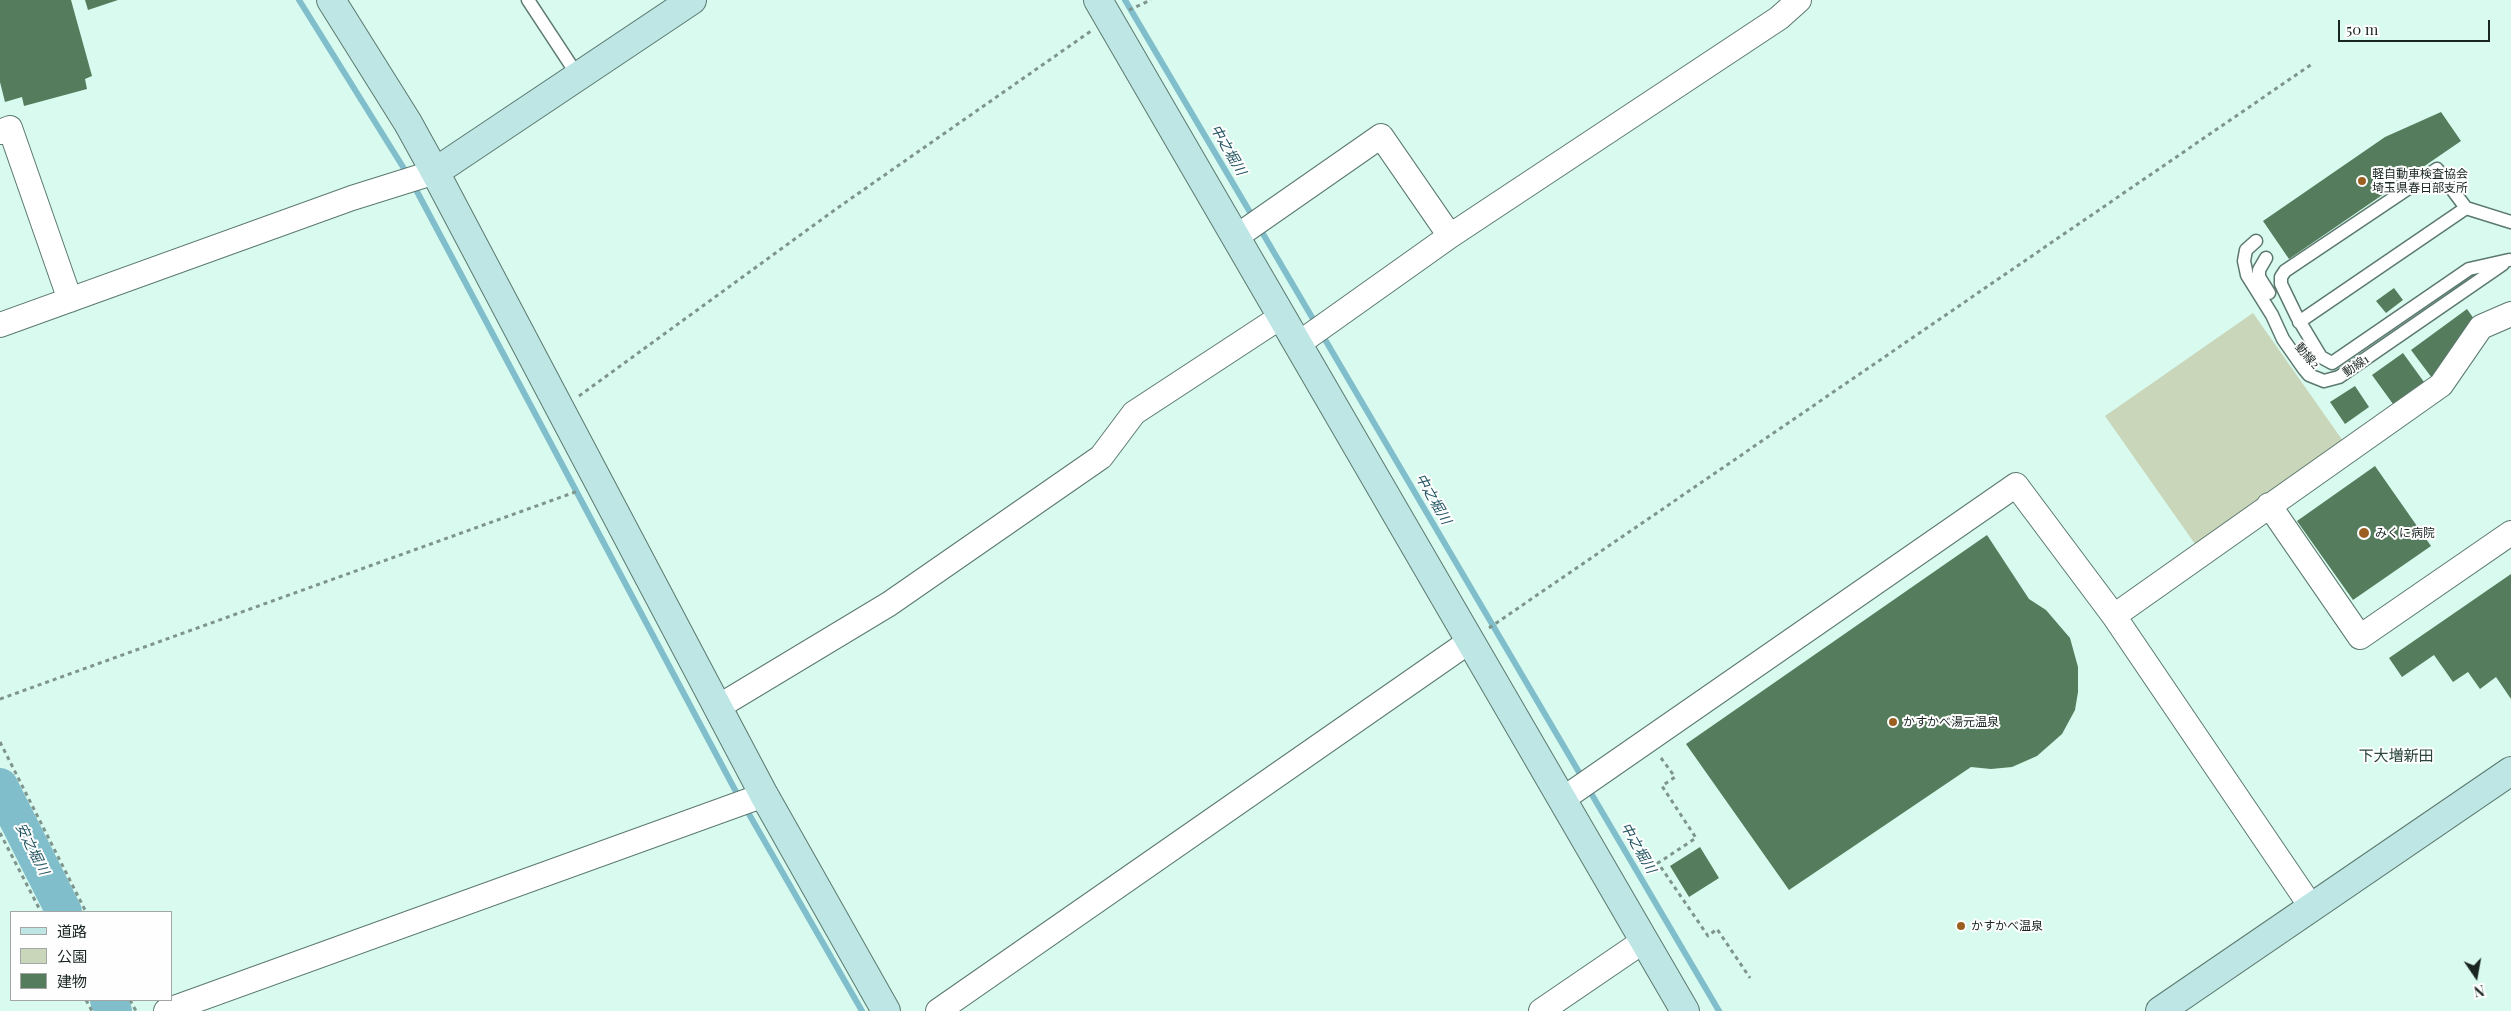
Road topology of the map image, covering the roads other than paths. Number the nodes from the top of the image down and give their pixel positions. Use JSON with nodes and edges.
{"nodes":[{"id":1,"x":331,"y":0,"type":"edge"},
{"id":2,"x":528,"y":0,"type":"edge"},
{"id":3,"x":692,"y":0,"type":"edge"},
{"id":4,"x":1799,"y":0,"type":"edge"},
{"id":5,"x":1104,"y":9,"type":"edge"},
{"id":6,"x":578,"y":76,"type":"junction"},
{"id":7,"x":0,"y":132,"type":"edge"},
{"id":8,"x":429,"y":174,"type":"junction"},
{"id":9,"x":2466,"y":208,"type":"junction"},
{"id":10,"x":2511,"y":222,"type":"edge"},
{"id":11,"x":1450,"y":236,"type":"junction"},
{"id":12,"x":1236,"y":237,"type":"junction"},
{"id":13,"x":2256,"y":241,"type":"dead end"},
{"id":14,"x":2266,"y":258,"type":"dead end"},
{"id":15,"x":2510,"y":260,"type":"edge"},
{"id":16,"x":2476,"y":279,"type":"junction"},
{"id":17,"x":70,"y":300,"type":"junction"},
{"id":18,"x":2511,"y":314,"type":"edge"},
{"id":19,"x":1282,"y":316,"type":"junction"},
{"id":20,"x":2299,"y":322,"type":"junction"},
{"id":21,"x":0,"y":325,"type":"edge"},
{"id":22,"x":1298,"y":344,"type":"junction"},
{"id":23,"x":2269,"y":505,"type":"junction"},
{"id":24,"x":2511,"y":533,"type":"edge"},
{"id":25,"x":2114,"y":616,"type":"junction"},
{"id":26,"x":1470,"y":641,"type":"junction"},
{"id":27,"x":718,"y":707,"type":"junction"},
{"id":28,"x":2511,"y":771,"type":"edge"},
{"id":29,"x":1568,"y":795,"type":"junction"},
{"id":30,"x":760,"y":797,"type":"junction"},
{"id":31,"x":2312,"y":908,"type":"junction"},
{"id":32,"x":1645,"y":940,"type":"junction"},
{"id":33,"x":166,"y":1011,"type":"edge"},
{"id":34,"x":886,"y":1011,"type":"edge"},
{"id":35,"x":938,"y":1011,"type":"edge"},
{"id":36,"x":1541,"y":1011,"type":"edge"},
{"id":37,"x":1685,"y":1011,"type":"edge"},
{"id":38,"x":2160,"y":1011,"type":"edge"}],
"edges":[{"from":1,"to":8,"type":"street"},
{"from":2,"to":6,"type":"lane"},
{"from":3,"to":6,"type":"street"},
{"from":4,"to":11,"type":"street"},
{"from":5,"to":12,"type":"street"},
{"from":6,"to":8,"type":"street"},
{"from":7,"to":17,"type":"street"},
{"from":8,"to":17,"type":"street"},
{"from":8,"to":27,"type":"street"},
{"from":9,"to":10,"type":"lane"},
{"from":9,"to":20,"type":"lane"},
{"from":9,"to":20,"type":"lane"},
{"from":11,"to":12,"type":"street"},
{"from":11,"to":22,"type":"street"},
{"from":12,"to":19,"type":"street"},
{"from":13,"to":16,"type":"lane","name":"動線1"},
{"from":14,"to":16,"type":"lane","name":"動線2"},
{"from":15,"to":16,"type":"lane"},
{"from":15,"to":20,"type":"lane"},
{"from":17,"to":21,"type":"street"},
{"from":18,"to":23,"type":"street"},
{"from":19,"to":22,"type":"street"},
{"from":19,"to":27,"type":"street"},
{"from":22,"to":26,"type":"street"},
{"from":23,"to":24,"type":"street"},
{"from":23,"to":25,"type":"street"},
{"from":25,"to":29,"type":"street"},
{"from":25,"to":31,"type":"street"},
{"from":26,"to":29,"type":"street"},
{"from":26,"to":35,"type":"street"},
{"from":27,"to":30,"type":"street"},
{"from":28,"to":31,"type":"street"},
{"from":29,"to":32,"type":"street"},
{"from":30,"to":33,"type":"street"},
{"from":30,"to":34,"type":"street"},
{"from":31,"to":38,"type":"street"},
{"from":32,"to":36,"type":"street"},
{"from":32,"to":37,"type":"street"}]}
